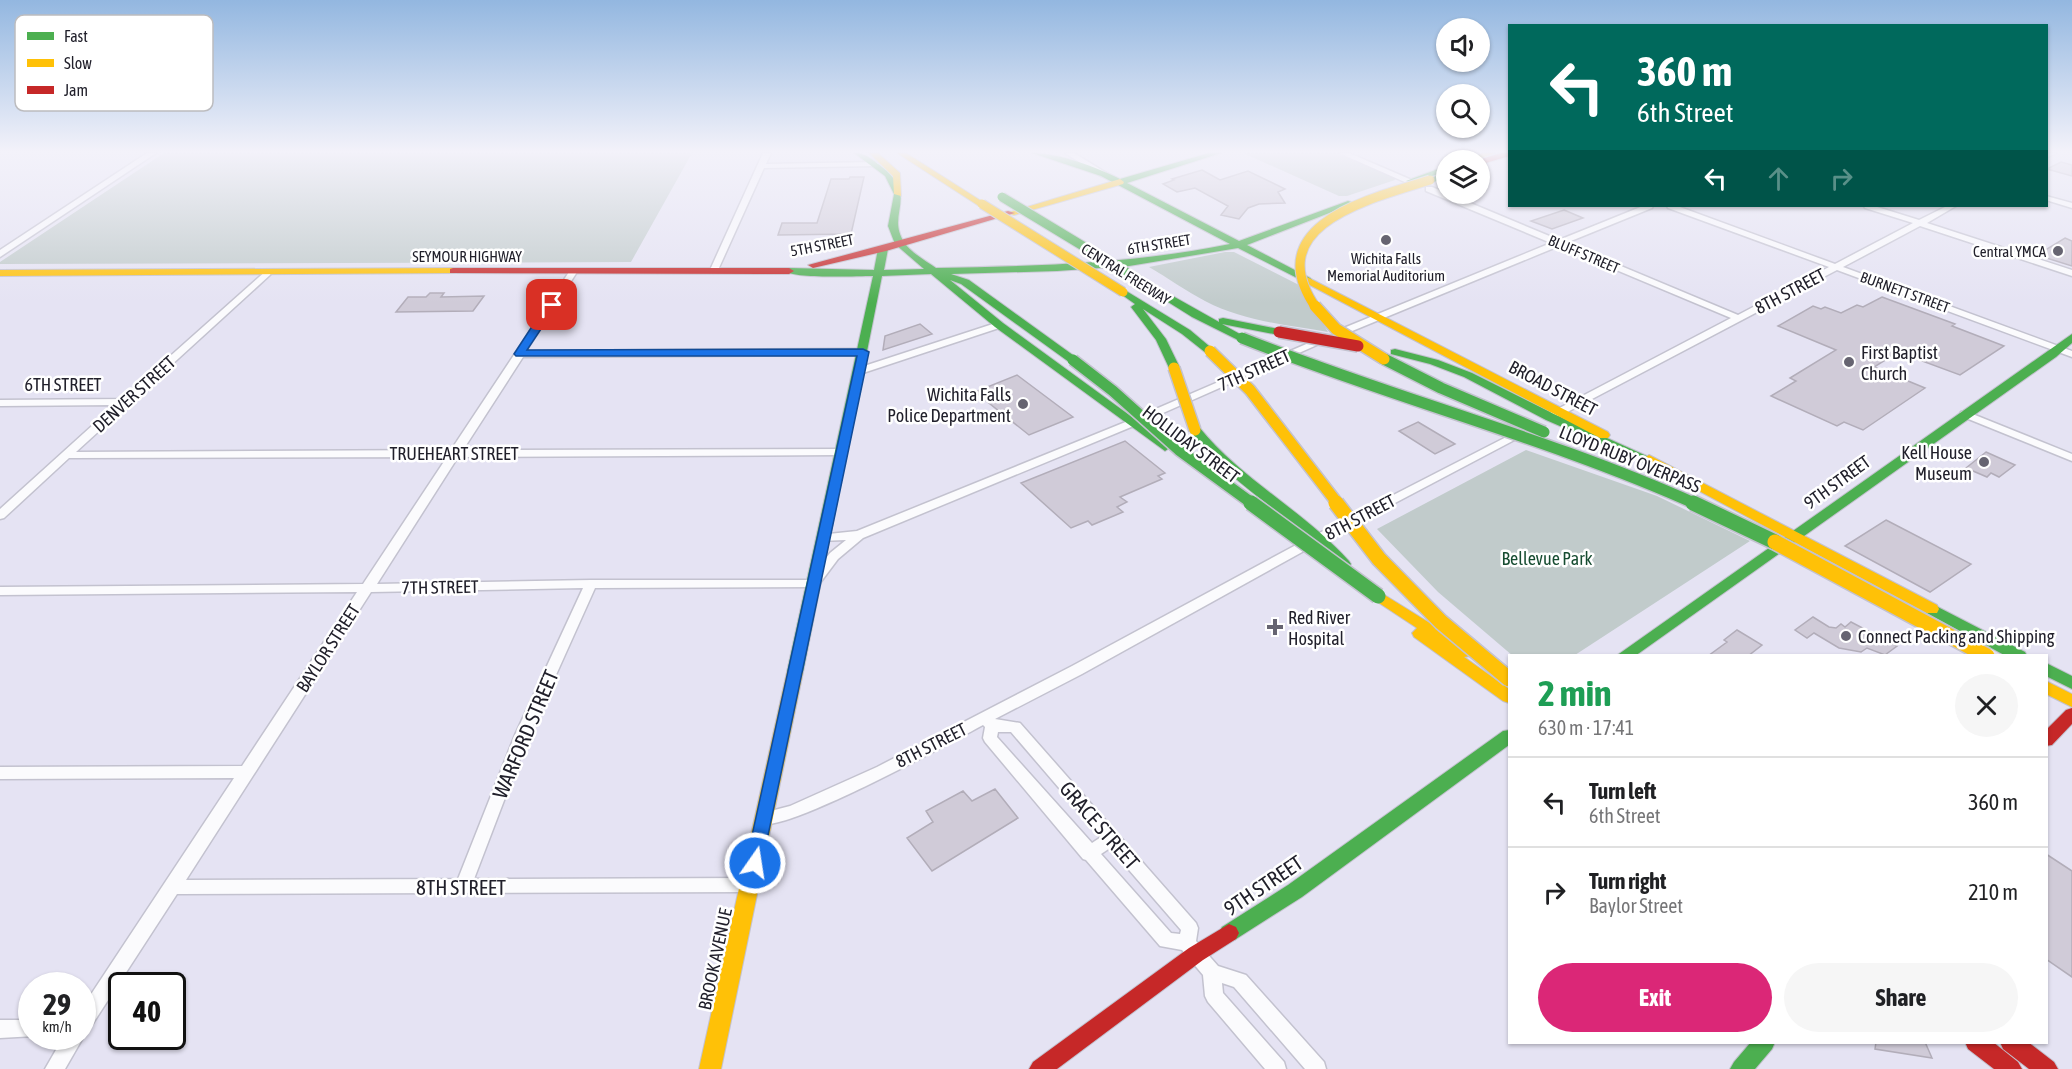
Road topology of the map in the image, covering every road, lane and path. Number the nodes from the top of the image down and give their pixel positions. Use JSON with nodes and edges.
{"nodes":[{"id":1,"x":77,"y":203,"type":"edge"},
{"id":2,"x":744,"y":203,"type":"edge"},
{"id":3,"x":896,"y":203,"type":"edge"},
{"id":4,"x":980,"y":203,"type":"edge"},
{"id":5,"x":1010,"y":203,"type":"edge"},
{"id":6,"x":1046,"y":203,"type":"edge"},
{"id":7,"x":1159,"y":203,"type":"edge"},
{"id":8,"x":1351,"y":203,"type":"edge"},
{"id":9,"x":1370,"y":203,"type":"edge"},
{"id":10,"x":1468,"y":203,"type":"edge"},
{"id":11,"x":1647,"y":207,"type":"edge"},
{"id":12,"x":1674,"y":207,"type":"edge"},
{"id":13,"x":1871,"y":207,"type":"edge"},
{"id":14,"x":1950,"y":207,"type":"edge"},
{"id":15,"x":891,"y":223,"type":"junction"},
{"id":16,"x":1919,"y":223,"type":"junction"},
{"id":17,"x":1557,"y":243,"type":"junction"},
{"id":18,"x":900,"y":244,"type":"junction"},
{"id":19,"x":1237,"y":245,"type":"junction"},
{"id":20,"x":883,"y":249,"type":"junction"},
{"id":21,"x":0,"y":254,"type":"edge"},
{"id":22,"x":810,"y":266,"type":"junction"},
{"id":23,"x":1836,"y":267,"type":"junction"},
{"id":24,"x":714,"y":270,"type":"junction"},
{"id":25,"x":778,"y":270,"type":"junction"},
{"id":26,"x":934,"y":271,"type":"junction"},
{"id":27,"x":573,"y":272,"type":"junction"},
{"id":28,"x":0,"y":273,"type":"edge"},
{"id":29,"x":267,"y":273,"type":"junction"},
{"id":30,"x":877,"y":273,"type":"junction"},
{"id":31,"x":2072,"y":273,"type":"edge"},
{"id":32,"x":1123,"y":292,"type":"junction"},
{"id":33,"x":1196,"y":315,"type":"junction"},
{"id":34,"x":1376,"y":317,"type":"junction"},
{"id":35,"x":1738,"y":318,"type":"junction"},
{"id":36,"x":999,"y":326,"type":"junction"},
{"id":37,"x":2072,"y":337,"type":"edge"},
{"id":38,"x":1242,"y":338,"type":"joint"},
{"id":39,"x":2056,"y":349,"type":"junction"},
{"id":40,"x":863,"y":352,"type":"junction"},
{"id":41,"x":519,"y":354,"type":"junction"},
{"id":42,"x":2072,"y":354,"type":"edge"},
{"id":43,"x":859,"y":371,"type":"junction"},
{"id":44,"x":125,"y":402,"type":"junction"},
{"id":45,"x":0,"y":403,"type":"edge"},
{"id":46,"x":1554,"y":414,"type":"junction"},
{"id":47,"x":1965,"y":414,"type":"junction"},
{"id":48,"x":1132,"y":423,"type":"junction"},
{"id":49,"x":841,"y":452,"type":"junction"},
{"id":50,"x":455,"y":453,"type":"junction"},
{"id":51,"x":68,"y":455,"type":"junction"},
{"id":52,"x":2072,"y":458,"type":"edge"},
{"id":53,"x":1633,"y":477,"type":"junction"},
{"id":54,"x":0,"y":515,"type":"edge"},
{"id":55,"x":859,"y":535,"type":"junction"},
{"id":56,"x":1793,"y":536,"type":"junction"},
{"id":57,"x":823,"y":538,"type":"junction"},
{"id":58,"x":1322,"y":538,"type":"junction"},
{"id":59,"x":1300,"y":548,"type":"junction"},
{"id":60,"x":591,"y":584,"type":"junction"},
{"id":61,"x":813,"y":584,"type":"junction"},
{"id":62,"x":367,"y":588,"type":"junction"},
{"id":63,"x":0,"y":591,"type":"edge"},
{"id":64,"x":1378,"y":604,"type":"junction"},
{"id":65,"x":1626,"y":654,"type":"edge"},
{"id":66,"x":1983,"y":654,"type":"edge"},
{"id":67,"x":2016,"y":654,"type":"edge"},
{"id":68,"x":2048,"y":670,"type":"edge"},
{"id":69,"x":1508,"y":679,"type":"edge"},
{"id":70,"x":1508,"y":679,"type":"edge"},
{"id":71,"x":2072,"y":683,"type":"edge"},
{"id":72,"x":2048,"y":688,"type":"edge"},
{"id":73,"x":1508,"y":695,"type":"edge"},
{"id":74,"x":2072,"y":701,"type":"edge"},
{"id":75,"x":2072,"y":714,"type":"edge"},
{"id":76,"x":989,"y":722,"type":"junction"},
{"id":77,"x":1508,"y":737,"type":"edge"},
{"id":78,"x":2048,"y":738,"type":"edge"},
{"id":79,"x":248,"y":772,"type":"junction"},
{"id":80,"x":0,"y":773,"type":"edge"},
{"id":81,"x":765,"y":819,"type":"junction"},
{"id":82,"x":1112,"y":838,"type":"junction"},
{"id":83,"x":1089,"y":854,"type":"junction"},
{"id":84,"x":750,"y":885,"type":"junction"},
{"id":85,"x":173,"y":887,"type":"junction"},
{"id":86,"x":463,"y":887,"type":"junction"},
{"id":87,"x":1191,"y":949,"type":"junction"},
{"id":88,"x":1212,"y":972,"type":"junction"},
{"id":89,"x":96,"y":1004,"type":"edge"},
{"id":90,"x":0,"y":1029,"type":"edge"},
{"id":91,"x":18,"y":1029,"type":"edge"},
{"id":92,"x":1763,"y":1044,"type":"edge"},
{"id":93,"x":1978,"y":1044,"type":"edge"},
{"id":94,"x":2013,"y":1044,"type":"edge"},
{"id":95,"x":66,"y":1050,"type":"edge"},
{"id":96,"x":54,"y":1069,"type":"edge"},
{"id":97,"x":710,"y":1069,"type":"edge"},
{"id":98,"x":1040,"y":1069,"type":"edge"},
{"id":99,"x":1277,"y":1069,"type":"edge"},
{"id":100,"x":1317,"y":1069,"type":"edge"},
{"id":101,"x":1741,"y":1069,"type":"edge"},
{"id":102,"x":2011,"y":1069,"type":"edge"},
{"id":103,"x":2047,"y":1069,"type":"edge"}],
"edges":[{"from":1,"to":21,"type":"street"},
{"from":2,"to":24,"type":"street"},
{"from":3,"to":15,"type":"main road"},
{"from":4,"to":32,"type":"main road","name":"CENTRAL FREEWAY","bridge":true},
{"from":5,"to":33,"type":"main road","name":"CENTRAL FREEWAY","bridge":true},
{"from":6,"to":18,"type":"main road","name":"5TH STREET"},
{"from":7,"to":19,"type":"main road","name":"BROAD STREET"},
{"from":8,"to":19,"type":"main road","name":"6TH STREET"},
{"from":9,"to":53,"type":"main road","bridge":true},
{"from":10,"to":17,"type":"street","name":"BLUFF STREET"},
{"from":11,"to":17,"type":"street","name":"7TH STREET"},
{"from":12,"to":23,"type":"street","name":"BURNETT STREET"},
{"from":13,"to":16,"type":"street"},
{"from":14,"to":16,"type":"street","name":"8TH STREET"},
{"from":15,"to":18,"type":"main road","name":"HOLLIDAY STREET"},
{"from":15,"to":20,"type":"main road","name":"BROOK AVENUE"},
{"from":16,"to":23,"type":"street","name":"8TH STREET"},
{"from":16,"to":31,"type":"street"},
{"from":17,"to":34,"type":"street","name":"7TH STREET"},
{"from":17,"to":35,"type":"street","name":"BLUFF STREET"},
{"from":18,"to":20,"type":"main road","name":"5TH STREET"},
{"from":18,"to":26,"type":"main road","name":"HOLLIDAY STREET"},
{"from":19,"to":26,"type":"main road","name":"6TH STREET"},
{"from":19,"to":34,"type":"main road","name":"BROAD STREET"},
{"from":20,"to":22,"type":"main road","name":"5TH STREET"},
{"from":20,"to":30,"type":"main road","name":"BROOK AVENUE"},
{"from":22,"to":25,"type":"main road","name":"5TH STREET"},
{"from":22,"to":30,"type":"main road"},
{"from":23,"to":35,"type":"street","name":"8TH STREET"},
{"from":23,"to":39,"type":"street","name":"BURNETT STREET"},
{"from":24,"to":25,"type":"main road","name":"SEYMOUR HIGHWAY"},
{"from":24,"to":27,"type":"main road","name":"SEYMOUR HIGHWAY"},
{"from":25,"to":30,"type":"main road","name":"SEYMOUR HIGHWAY"},
{"from":26,"to":30,"type":"main road","name":"SEYMOUR HIGHWAY"},
{"from":26,"to":36,"type":"main road","name":"HOLLIDAY STREET"},
{"from":26,"to":70,"type":"main road","bridge":true},
{"from":27,"to":29,"type":"main road","name":"SEYMOUR HIGHWAY"},
{"from":27,"to":41,"type":"street","name":"BAYLOR STREET"},
{"from":28,"to":29,"type":"main road","name":"SEYMOUR HIGHWAY"},
{"from":29,"to":44,"type":"street","name":"DENVER STREET"},
{"from":30,"to":40,"type":"main road","name":"BROOK AVENUE"},
{"from":32,"to":58,"type":"main road","bridge":true},
{"from":32,"to":69,"type":"main road","name":"CENTRAL FREEWAY","bridge":true},
{"from":33,"to":38,"type":"main road","name":"CENTRAL FREEWAY"},
{"from":33,"to":46,"type":"main road","bridge":true},
{"from":34,"to":46,"type":"main road","name":"BROAD STREET"},
{"from":34,"to":48,"type":"street","name":"7TH STREET"},
{"from":35,"to":46,"type":"street","name":"8TH STREET"},
{"from":36,"to":43,"type":"street"},
{"from":36,"to":48,"type":"main road","name":"HOLLIDAY STREET"},
{"from":37,"to":39,"type":"main road","name":"9TH STREET"},
{"from":38,"to":53,"type":"main road","name":"LLOYD RUBY OVERPASS","bridge":true},
{"from":39,"to":42,"type":"street","name":"BURNETT STREET"},
{"from":39,"to":47,"type":"main road","name":"9TH STREET"},
{"from":40,"to":41,"type":"street"},
{"from":40,"to":43,"type":"main road","name":"BROOK AVENUE"},
{"from":41,"to":50,"type":"street","name":"BAYLOR STREET"},
{"from":43,"to":49,"type":"main road","name":"BROOK AVENUE"},
{"from":44,"to":45,"type":"street","name":"6TH STREET"},
{"from":44,"to":51,"type":"street","name":"DENVER STREET"},
{"from":46,"to":56,"type":"main road"},
{"from":46,"to":58,"type":"street","name":"8TH STREET"},
{"from":47,"to":52,"type":"street"},
{"from":47,"to":56,"type":"main road","name":"9TH STREET"},
{"from":48,"to":55,"type":"street","name":"7TH STREET"},
{"from":48,"to":59,"type":"main road","name":"HOLLIDAY STREET"},
{"from":49,"to":50,"type":"street","name":"TRUEHEART STREET"},
{"from":49,"to":57,"type":"main road","name":"BROOK AVENUE"},
{"from":50,"to":51,"type":"street","name":"TRUEHEART STREET"},
{"from":50,"to":62,"type":"street","name":"BAYLOR STREET"},
{"from":51,"to":54,"type":"street","name":"DENVER STREET"},
{"from":53,"to":66,"type":"main road","name":"LLOYD RUBY OVERPASS","bridge":true},
{"from":55,"to":57,"type":"street","name":"7TH STREET"},
{"from":55,"to":61,"type":"street","name":"7TH STREET"},
{"from":56,"to":65,"type":"main road","name":"9TH STREET"},
{"from":56,"to":67,"type":"main road"},
{"from":57,"to":61,"type":"main road","name":"BROOK AVENUE"},
{"from":58,"to":59,"type":"street","name":"8TH STREET"},
{"from":58,"to":64,"type":"main road"},
{"from":59,"to":64,"type":"main road","name":"HOLLIDAY STREET"},
{"from":59,"to":76,"type":"street","name":"8TH STREET"},
{"from":60,"to":61,"type":"street","name":"7TH STREET"},
{"from":60,"to":62,"type":"street","name":"7TH STREET"},
{"from":60,"to":86,"type":"street","name":"WARFORD STREET"},
{"from":61,"to":81,"type":"main road","name":"BROOK AVENUE"},
{"from":62,"to":63,"type":"street","name":"7TH STREET"},
{"from":62,"to":79,"type":"street","name":"BAYLOR STREET"},
{"from":64,"to":73,"type":"main road","name":"HOLLIDAY STREET"},
{"from":68,"to":71,"type":"main road"},
{"from":72,"to":74,"type":"main road"},
{"from":75,"to":78,"type":"main road"},
{"from":76,"to":81,"type":"street","name":"8TH STREET"},
{"from":76,"to":82,"type":"street","name":"GRACE STREET"},
{"from":76,"to":83,"type":"street","name":"GRACE STREET"},
{"from":77,"to":87,"type":"main road","name":"9TH STREET"},
{"from":79,"to":80,"type":"street"},
{"from":79,"to":85,"type":"street","name":"BAYLOR STREET"},
{"from":81,"to":84,"type":"main road","name":"BROOK AVENUE"},
{"from":82,"to":83,"type":"street"},
{"from":82,"to":87,"type":"street","name":"GRACE STREET"},
{"from":83,"to":87,"type":"street","name":"GRACE STREET"},
{"from":84,"to":86,"type":"street","name":"8TH STREET"},
{"from":84,"to":97,"type":"main road","name":"BROOK AVENUE"},
{"from":85,"to":86,"type":"street","name":"8TH STREET"},
{"from":85,"to":89,"type":"street","name":"BAYLOR STREET"},
{"from":87,"to":88,"type":"street","name":"GRACE STREET"},
{"from":87,"to":98,"type":"main road","name":"9TH STREET"},
{"from":88,"to":99,"type":"street","name":"GRACE STREET"},
{"from":88,"to":100,"type":"street","name":"GRACE STREET"},
{"from":90,"to":91,"type":"street"},
{"from":92,"to":101,"type":"main road"},
{"from":93,"to":102,"type":"main road"},
{"from":94,"to":103,"type":"main road"},
{"from":95,"to":96,"type":"street"}]}
